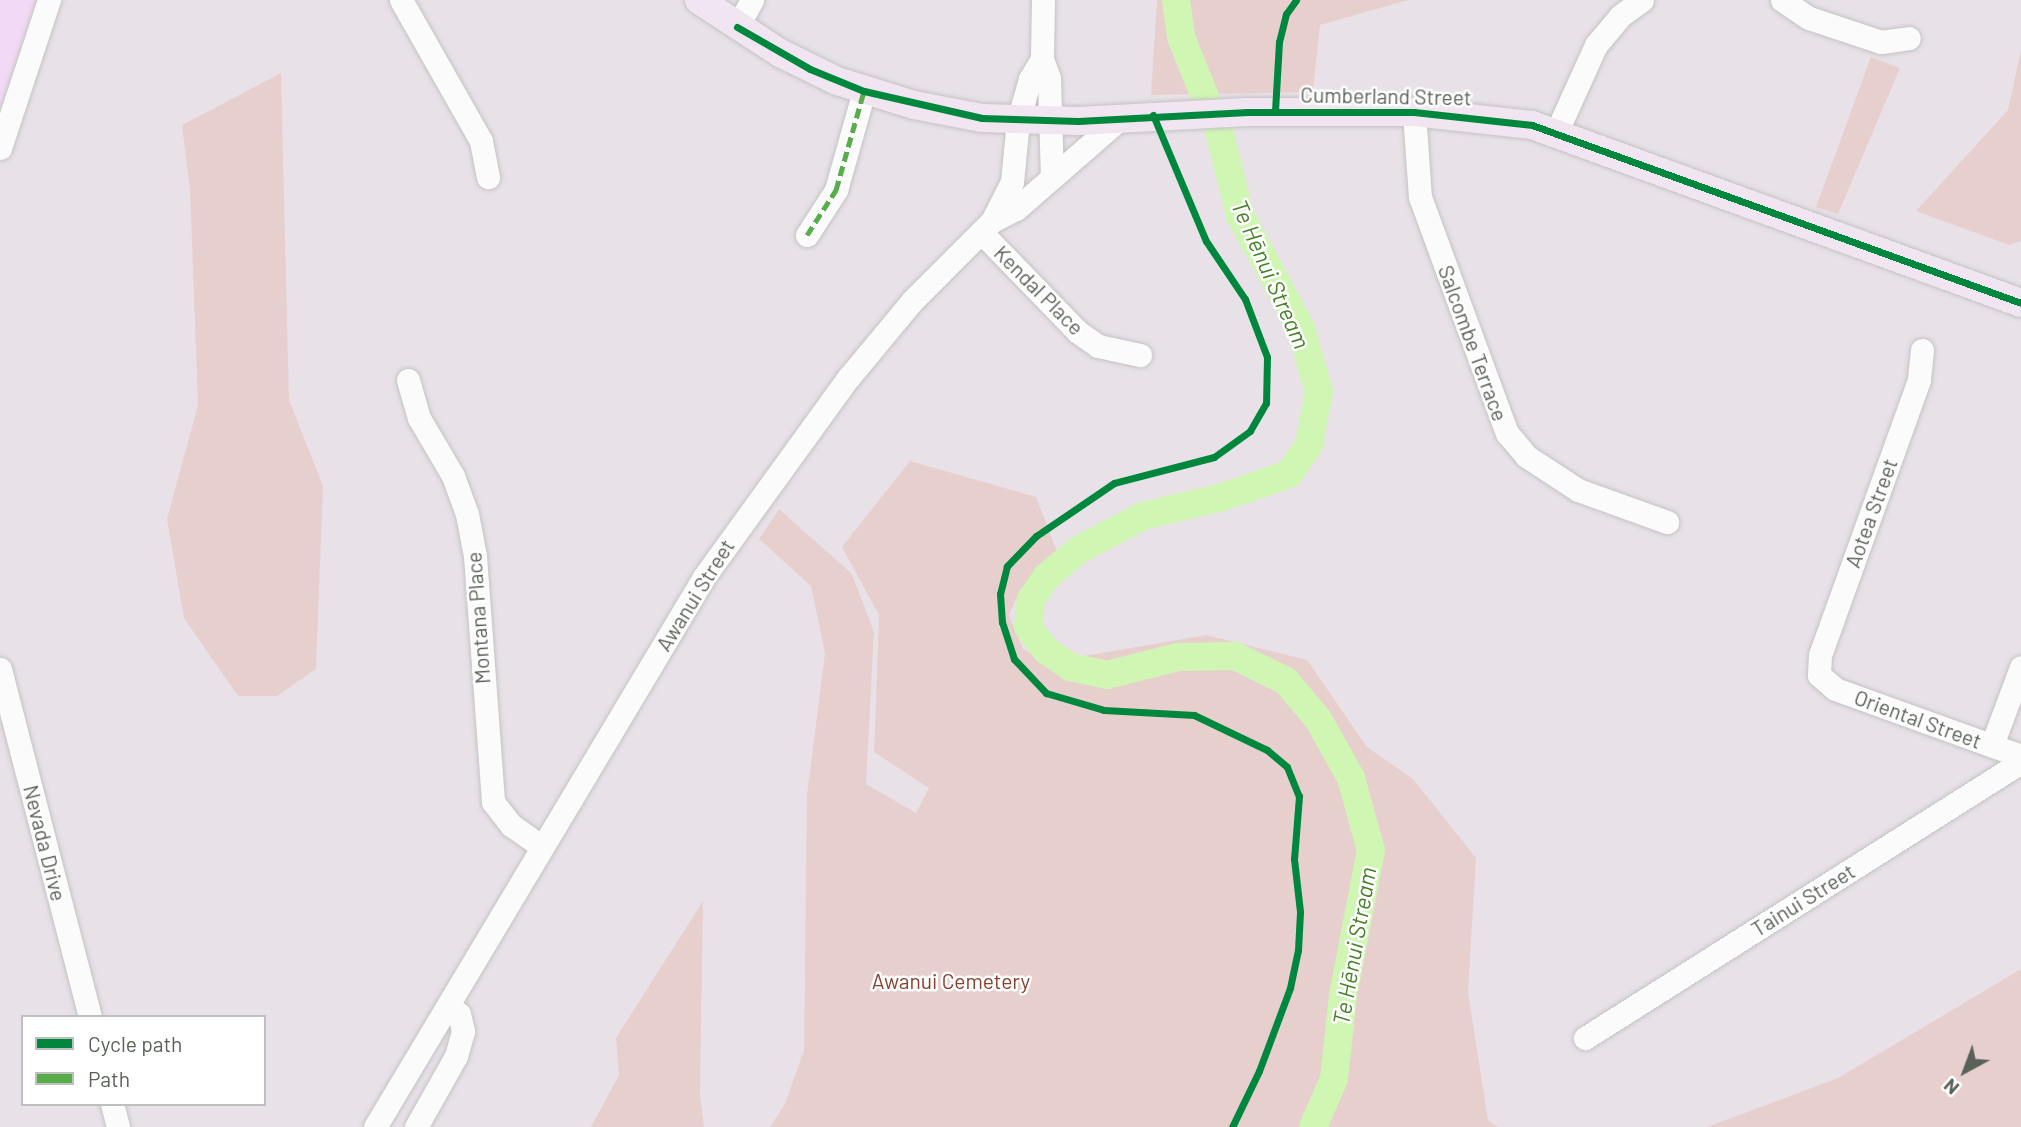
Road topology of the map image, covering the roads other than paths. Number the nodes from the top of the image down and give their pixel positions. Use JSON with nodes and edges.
{"nodes":[{"id":1,"x":49,"y":0,"type":"edge"},
{"id":2,"x":401,"y":0,"type":"edge"},
{"id":3,"x":699,"y":0,"type":"edge"},
{"id":4,"x":752,"y":0,"type":"edge"},
{"id":5,"x":1043,"y":0,"type":"edge"},
{"id":6,"x":1642,"y":0,"type":"edge"},
{"id":7,"x":1782,"y":0,"type":"edge"},
{"id":8,"x":737,"y":27,"type":"junction"},
{"id":9,"x":1909,"y":38,"type":"dead end"},
{"id":10,"x":1042,"y":59,"type":"junction"},
{"id":11,"x":864,"y":91,"type":"junction"},
{"id":12,"x":1414,"y":111,"type":"junction"},
{"id":13,"x":1122,"y":117,"type":"junction"},
{"id":14,"x":1018,"y":121,"type":"junction"},
{"id":15,"x":1049,"y":121,"type":"junction"},
{"id":16,"x":1556,"y":132,"type":"junction"},
{"id":17,"x":0,"y":148,"type":"edge"},
{"id":18,"x":488,"y":177,"type":"dead end"},
{"id":19,"x":1052,"y":177,"type":"junction"},
{"id":20,"x":987,"y":227,"type":"junction"},
{"id":21,"x":807,"y":234,"type":"dead end"},
{"id":22,"x":2021,"y":303,"type":"edge"},
{"id":23,"x":1923,"y":350,"type":"dead end"},
{"id":24,"x":1140,"y":355,"type":"dead end"},
{"id":25,"x":408,"y":380,"type":"dead end"},
{"id":26,"x":1667,"y":522,"type":"dead end"},
{"id":27,"x":2021,"y":667,"type":"edge"},
{"id":28,"x":0,"y":669,"type":"edge"},
{"id":29,"x":1819,"y":675,"type":"joint"},
{"id":30,"x":1992,"y":746,"type":"junction"},
{"id":31,"x":2021,"y":756,"type":"edge"},
{"id":32,"x":2021,"y":762,"type":"edge"},
{"id":33,"x":542,"y":847,"type":"junction"},
{"id":34,"x":448,"y":1005,"type":"junction"},
{"id":35,"x":89,"y":1015,"type":"edge"},
{"id":36,"x":1585,"y":1038,"type":"dead end"},
{"id":37,"x":113,"y":1106,"type":"edge"},
{"id":38,"x":118,"y":1127,"type":"edge"},
{"id":39,"x":375,"y":1127,"type":"edge"},
{"id":40,"x":416,"y":1127,"type":"edge"}],
"edges":[{"from":1,"to":17,"type":"street"},
{"from":2,"to":18,"type":"street"},
{"from":3,"to":8,"type":"main road","name":"Cumberland Street"},
{"from":4,"to":8,"type":"street"},
{"from":5,"to":10,"type":"street"},
{"from":6,"to":16,"type":"street"},
{"from":7,"to":9,"type":"street"},
{"from":8,"to":11,"type":"main road","name":"Cumberland Street"},
{"from":10,"to":14,"type":"street","name":"Awanui Street"},
{"from":10,"to":15,"type":"street"},
{"from":11,"to":14,"type":"main road","name":"Cumberland Street"},
{"from":11,"to":21,"type":"street"},
{"from":12,"to":13,"type":"main road","name":"Cumberland Street"},
{"from":12,"to":16,"type":"main road","name":"Cumberland Street"},
{"from":12,"to":26,"type":"street","name":"Salcombe Terrace"},
{"from":13,"to":15,"type":"main road","name":"Cumberland Street"},
{"from":13,"to":19,"type":"street","name":"Awanui Street"},
{"from":14,"to":15,"type":"main road","name":"Cumberland Street"},
{"from":14,"to":20,"type":"street","name":"Awanui Street"},
{"from":15,"to":19,"type":"street"},
{"from":16,"to":22,"type":"main road","name":"Cumberland Street"},
{"from":19,"to":20,"type":"street","name":"Awanui Street"},
{"from":20,"to":24,"type":"street","name":"Kendal Place"},
{"from":20,"to":33,"type":"street","name":"Awanui Street"},
{"from":23,"to":29,"type":"street","name":"Aotea Street"},
{"from":25,"to":33,"type":"street","name":"Montana Place"},
{"from":27,"to":30,"type":"street"},
{"from":28,"to":35,"type":"street","name":"Nevada Drive"},
{"from":29,"to":30,"type":"street","name":"Oriental Street"},
{"from":30,"to":31,"type":"street","name":"Oriental Street"},
{"from":32,"to":36,"type":"street","name":"Tainui Street"},
{"from":33,"to":34,"type":"street","name":"Awanui Street"},
{"from":34,"to":39,"type":"street","name":"Awanui Street"},
{"from":34,"to":40,"type":"street"},
{"from":37,"to":38,"type":"street"}]}
